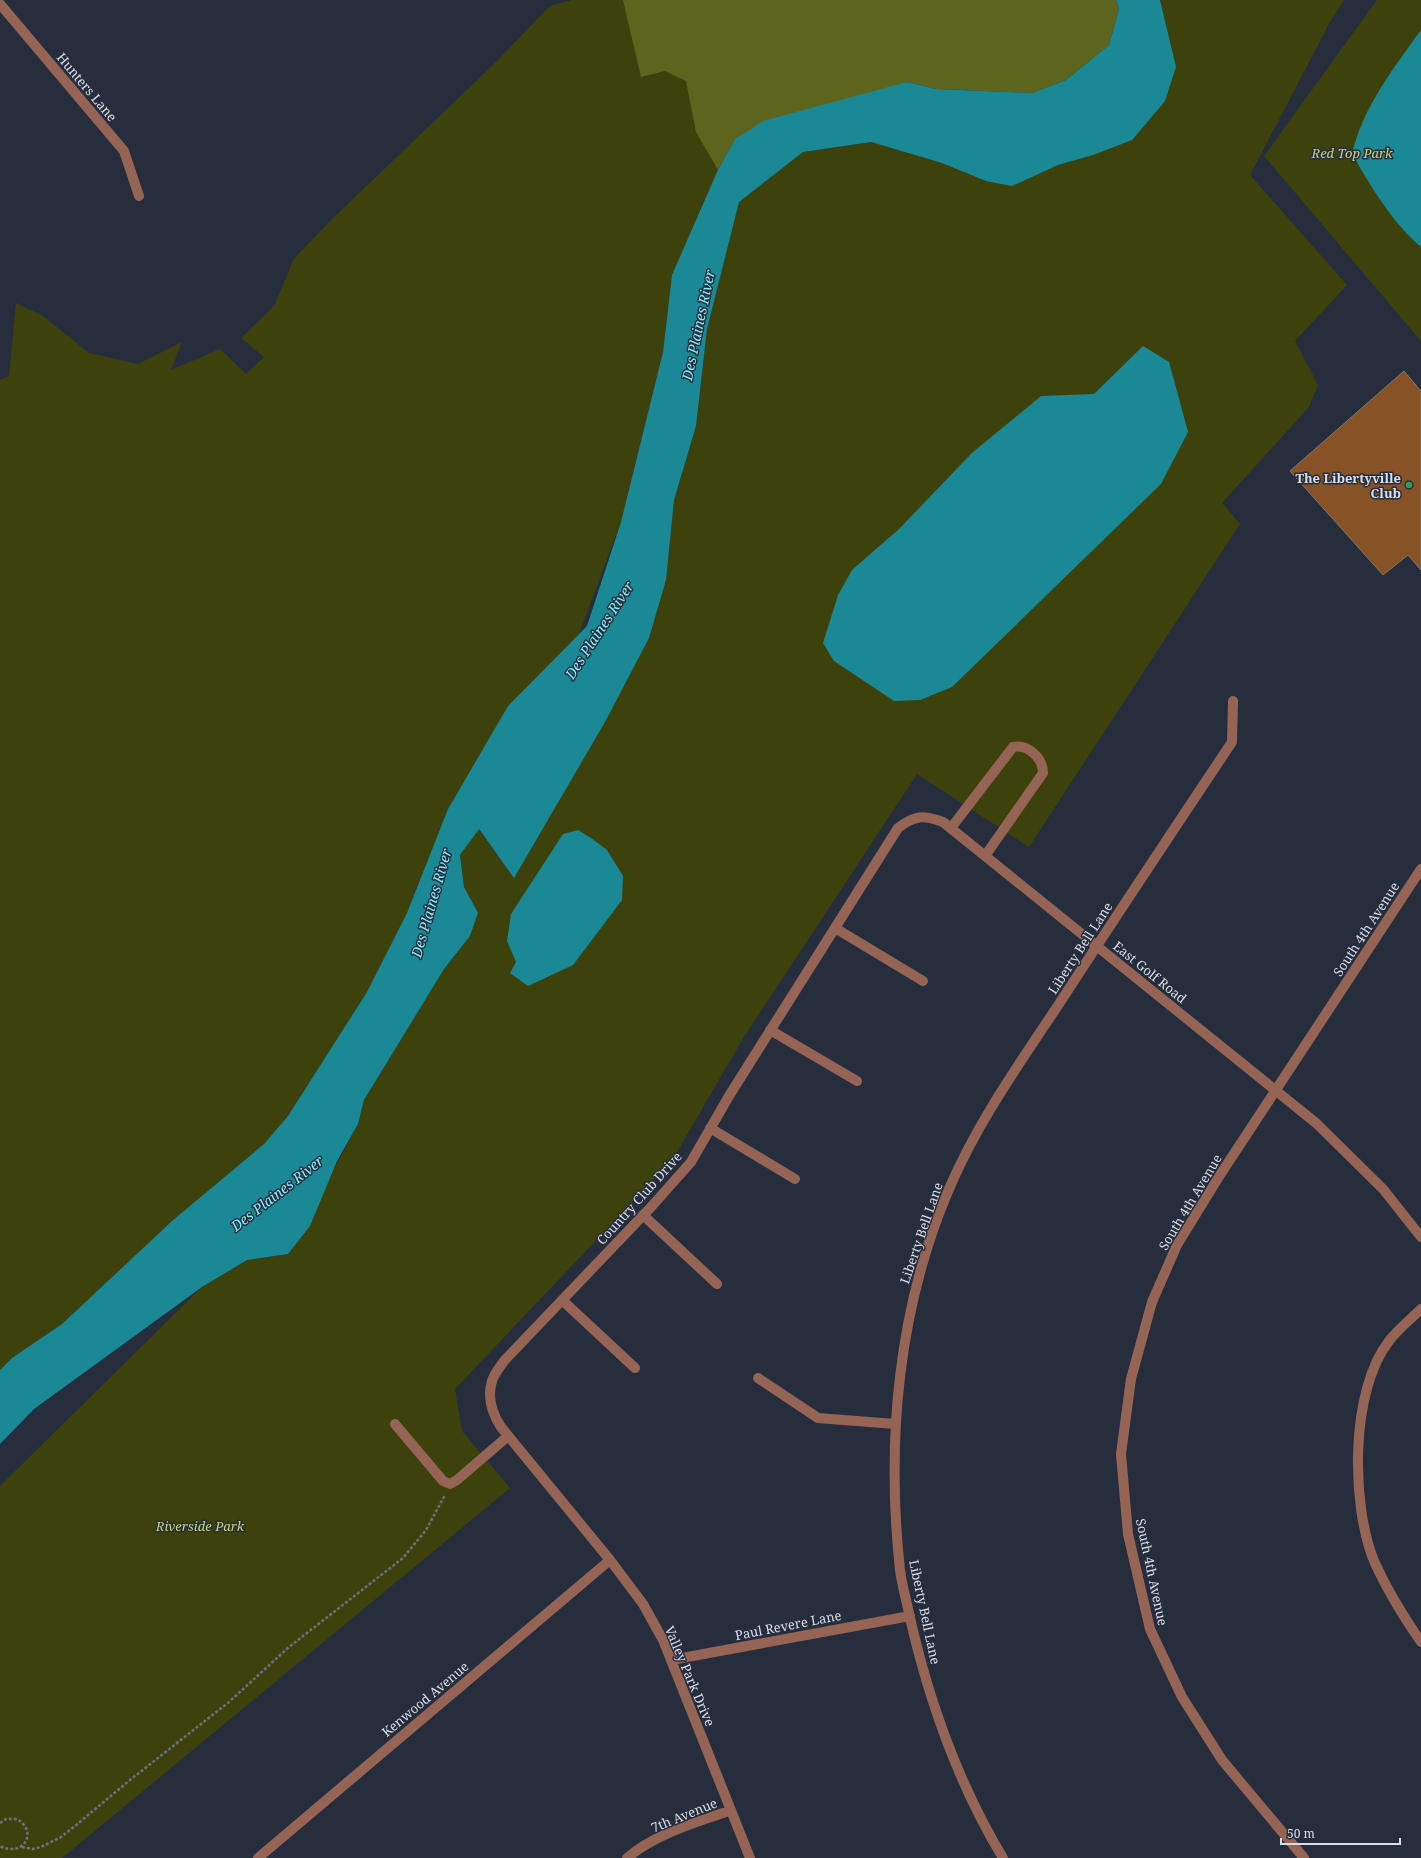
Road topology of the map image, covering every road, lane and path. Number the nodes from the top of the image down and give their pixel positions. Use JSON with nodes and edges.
{"nodes":[{"id":1,"x":0,"y":4,"type":"edge"},
{"id":2,"x":139,"y":196,"type":"dead end"},
{"id":3,"x":1233,"y":701,"type":"dead end"},
{"id":4,"x":950,"y":828,"type":"junction"},
{"id":5,"x":985,"y":856,"type":"junction"},
{"id":6,"x":1421,"y":869,"type":"edge"},
{"id":7,"x":858,"y":891,"type":"joint"},
{"id":8,"x":835,"y":928,"type":"junction"},
{"id":9,"x":1097,"y":946,"type":"junction"},
{"id":10,"x":923,"y":981,"type":"dead end"},
{"id":11,"x":770,"y":1030,"type":"junction"},
{"id":12,"x":857,"y":1081,"type":"dead end"},
{"id":13,"x":1276,"y":1090,"type":"junction"},
{"id":14,"x":710,"y":1128,"type":"junction"},
{"id":15,"x":795,"y":1179,"type":"dead end"},
{"id":16,"x":643,"y":1215,"type":"junction"},
{"id":17,"x":1421,"y":1237,"type":"edge"},
{"id":18,"x":717,"y":1284,"type":"dead end"},
{"id":19,"x":562,"y":1300,"type":"junction"},
{"id":20,"x":1421,"y":1309,"type":"edge"},
{"id":21,"x":635,"y":1368,"type":"dead end"},
{"id":22,"x":758,"y":1378,"type":"dead end"},
{"id":23,"x":395,"y":1424,"type":"dead end"},
{"id":24,"x":895,"y":1424,"type":"junction"},
{"id":25,"x":501,"y":1427,"type":"joint"},
{"id":26,"x":508,"y":1436,"type":"junction"},
{"id":27,"x":450,"y":1484,"type":"junction"},
{"id":28,"x":610,"y":1560,"type":"junction"},
{"id":29,"x":910,"y":1616,"type":"junction"},
{"id":30,"x":1421,"y":1642,"type":"edge"},
{"id":31,"x":671,"y":1660,"type":"junction"},
{"id":32,"x":731,"y":1810,"type":"junction"},
{"id":33,"x":0,"y":1823,"type":"edge"},
{"id":34,"x":0,"y":1846,"type":"edge"},
{"id":35,"x":22,"y":1847,"type":"junction"},
{"id":36,"x":258,"y":1858,"type":"edge"},
{"id":37,"x":627,"y":1858,"type":"edge"},
{"id":38,"x":750,"y":1858,"type":"edge"},
{"id":39,"x":1003,"y":1858,"type":"edge"},
{"id":40,"x":1304,"y":1858,"type":"edge"}],
"edges":[{"from":1,"to":2,"type":"street","name":"Hunters Lane"},
{"from":3,"to":9,"type":"street","name":"Liberty Bell Lane"},
{"from":4,"to":5,"type":"street","name":"East Golf Road"},
{"from":4,"to":5,"type":"street"},
{"from":4,"to":7,"type":"street","name":"East Golf Road"},
{"from":5,"to":9,"type":"street","name":"East Golf Road"},
{"from":6,"to":13,"type":"street","name":"South 4th Avenue"},
{"from":7,"to":8,"type":"street","name":"Country Club Drive"},
{"from":8,"to":10,"type":"street"},
{"from":8,"to":11,"type":"street","name":"Country Club Drive"},
{"from":9,"to":13,"type":"street","name":"East Golf Road"},
{"from":9,"to":24,"type":"street","name":"Liberty Bell Lane"},
{"from":11,"to":12,"type":"street"},
{"from":11,"to":14,"type":"street","name":"Country Club Drive"},
{"from":13,"to":17,"type":"street","name":"East Golf Road"},
{"from":13,"to":40,"type":"street","name":"South 4th Avenue"},
{"from":14,"to":15,"type":"street"},
{"from":14,"to":16,"type":"street","name":"Country Club Drive"},
{"from":16,"to":18,"type":"street"},
{"from":16,"to":19,"type":"street","name":"Country Club Drive"},
{"from":19,"to":21,"type":"street"},
{"from":19,"to":25,"type":"street","name":"Country Club Drive"},
{"from":20,"to":30,"type":"street"},
{"from":22,"to":24,"type":"street"},
{"from":23,"to":27,"type":"street"},
{"from":24,"to":29,"type":"street","name":"Liberty Bell Lane"},
{"from":25,"to":26,"type":"street","name":"Valley Park Drive"},
{"from":26,"to":27,"type":"street"},
{"from":26,"to":28,"type":"street","name":"Valley Park Drive"},
{"from":27,"to":35,"type":"path"},
{"from":28,"to":31,"type":"street","name":"Valley Park Drive"},
{"from":28,"to":36,"type":"street","name":"Kenwood Avenue"},
{"from":29,"to":31,"type":"street","name":"Paul Revere Lane"},
{"from":29,"to":39,"type":"street","name":"Liberty Bell Lane"},
{"from":31,"to":32,"type":"street","name":"Valley Park Drive"},
{"from":32,"to":37,"type":"street","name":"7th Avenue"},
{"from":32,"to":38,"type":"street","name":"Valley Park Drive"},
{"from":33,"to":35,"type":"path"},
{"from":34,"to":35,"type":"path"}]}
